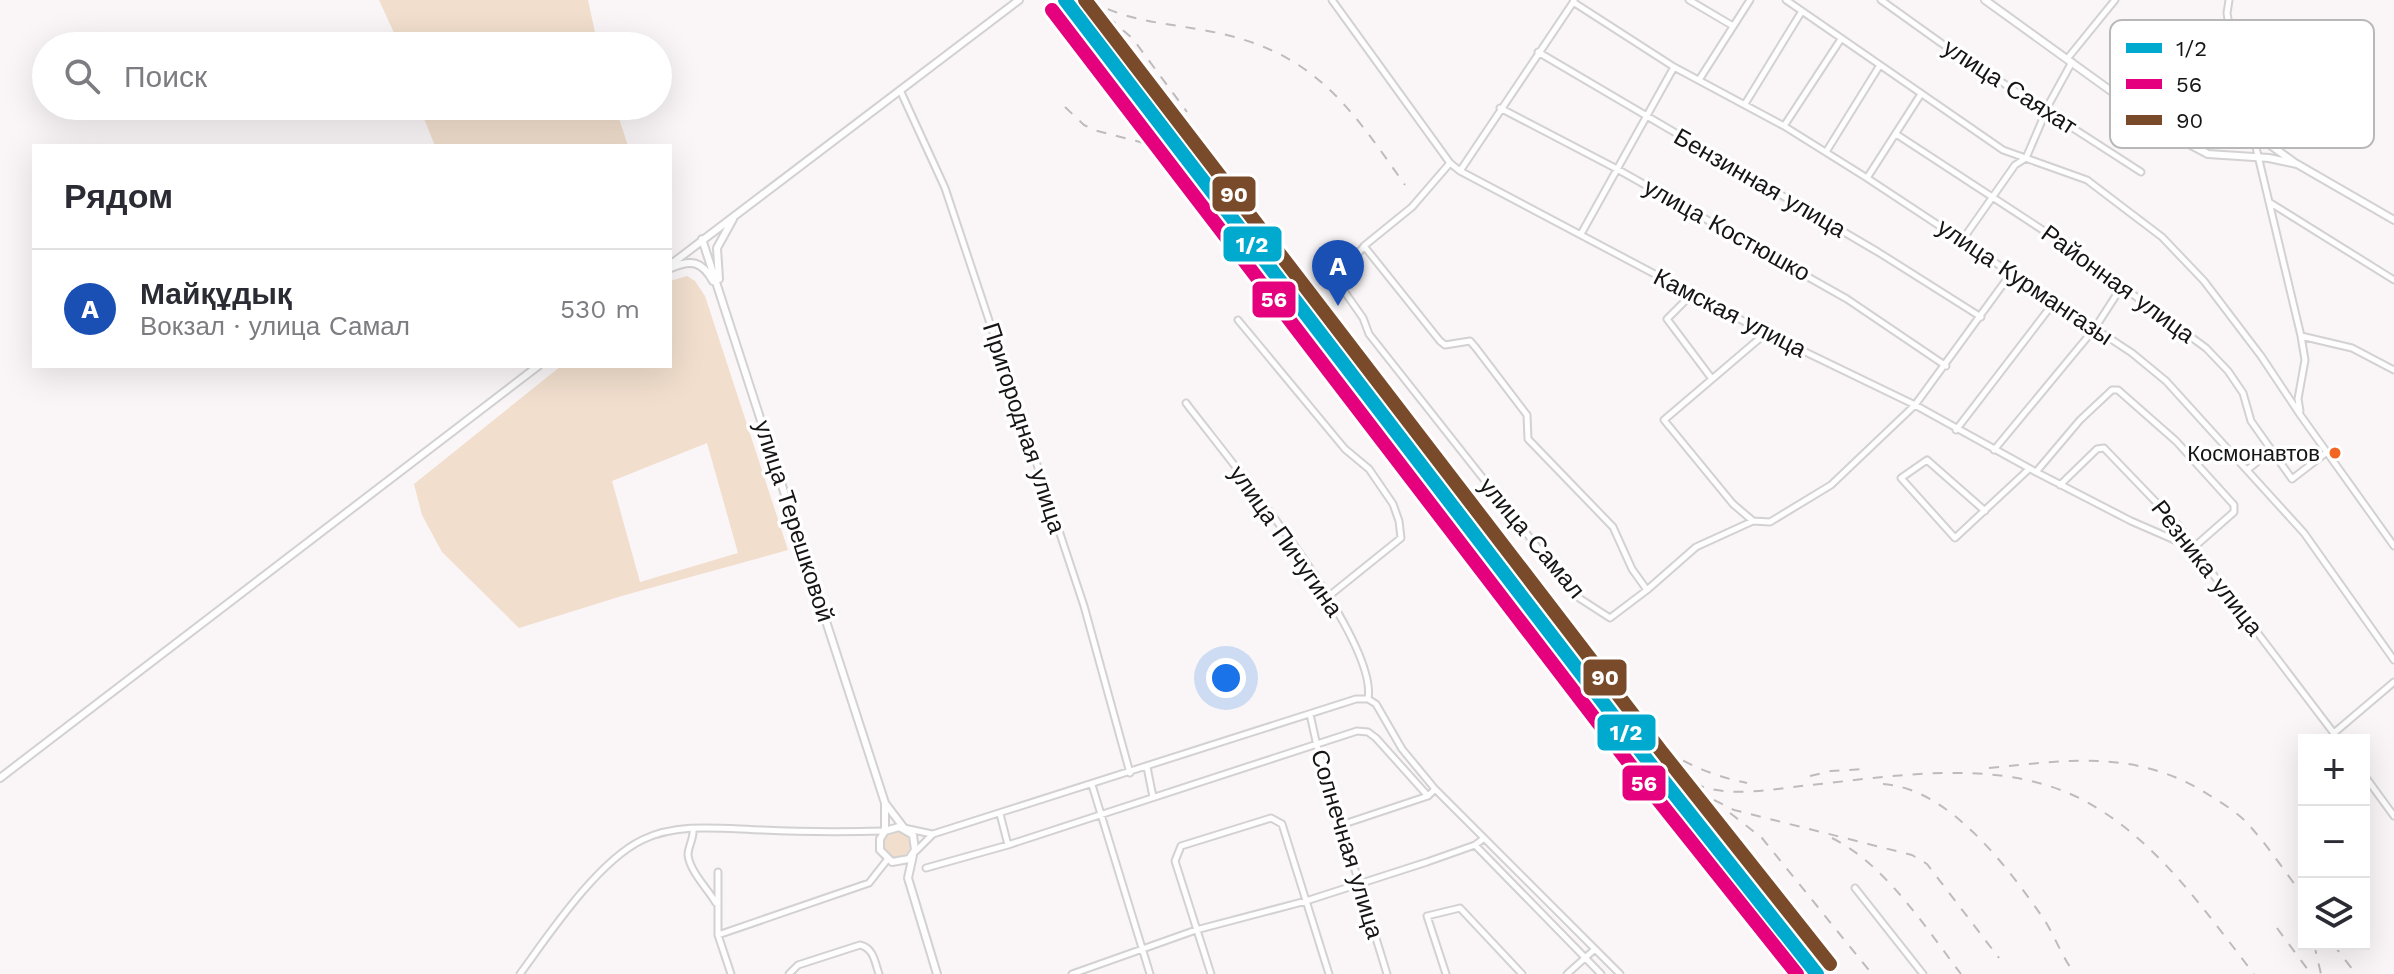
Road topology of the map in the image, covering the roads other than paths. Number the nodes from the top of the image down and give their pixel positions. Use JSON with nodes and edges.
{"nodes":[{"id":1,"x":1019,"y":0,"type":"edge"},
{"id":2,"x":1332,"y":0,"type":"edge"},
{"id":3,"x":1689,"y":0,"type":"edge"},
{"id":4,"x":1750,"y":0,"type":"edge"},
{"id":5,"x":1786,"y":0,"type":"edge"},
{"id":6,"x":1881,"y":0,"type":"edge"},
{"id":7,"x":1985,"y":0,"type":"edge"},
{"id":8,"x":2115,"y":0,"type":"edge"},
{"id":9,"x":2229,"y":0,"type":"edge"},
{"id":10,"x":1574,"y":1,"type":"edge"},
{"id":11,"x":1802,"y":11,"type":"junction"},
{"id":12,"x":2228,"y":20,"type":"edge"},
{"id":13,"x":1733,"y":26,"type":"junction"},
{"id":14,"x":1841,"y":39,"type":"junction"},
{"id":15,"x":1538,"y":52,"type":"junction"},
{"id":16,"x":2069,"y":60,"type":"junction"},
{"id":17,"x":1880,"y":65,"type":"junction"},
{"id":18,"x":1674,"y":67,"type":"junction"},
{"id":19,"x":1699,"y":80,"type":"junction"},
{"id":20,"x":900,"y":90,"type":"junction"},
{"id":21,"x":2110,"y":90,"type":"edge"},
{"id":22,"x":1921,"y":94,"type":"junction"},
{"id":23,"x":1745,"y":104,"type":"junction"},
{"id":24,"x":1500,"y":108,"type":"junction"},
{"id":25,"x":2047,"y":113,"type":"junction"},
{"id":26,"x":1646,"y":117,"type":"junction"},
{"id":27,"x":1784,"y":126,"type":"junction"},
{"id":28,"x":1896,"y":134,"type":"junction"},
{"id":29,"x":2197,"y":148,"type":"edge"},
{"id":30,"x":2255,"y":148,"type":"edge"},
{"id":31,"x":2274,"y":148,"type":"edge"},
{"id":32,"x":1826,"y":152,"type":"junction"},
{"id":33,"x":2257,"y":157,"type":"junction"},
{"id":34,"x":2026,"y":158,"type":"junction"},
{"id":35,"x":1450,"y":163,"type":"junction"},
{"id":36,"x":2298,"y":165,"type":"junction"},
{"id":37,"x":1617,"y":169,"type":"junction"},
{"id":38,"x":1460,"y":171,"type":"junction"},
{"id":39,"x":2141,"y":172,"type":"dead end"},
{"id":40,"x":1867,"y":178,"type":"junction"},
{"id":41,"x":1993,"y":197,"type":"junction"},
{"id":42,"x":2269,"y":202,"type":"junction"},
{"id":43,"x":737,"y":213,"type":"junction"},
{"id":44,"x":2394,"y":220,"type":"edge"},
{"id":45,"x":1581,"y":234,"type":"junction"},
{"id":46,"x":702,"y":239,"type":"junction"},
{"id":47,"x":1963,"y":239,"type":"junction"},
{"id":48,"x":1364,"y":246,"type":"junction"},
{"id":49,"x":672,"y":265,"type":"edge"},
{"id":50,"x":672,"y":267,"type":"edge"},
{"id":51,"x":2012,"y":272,"type":"junction"},
{"id":52,"x":2394,"y":280,"type":"edge"},
{"id":53,"x":2122,"y":286,"type":"junction"},
{"id":54,"x":720,"y":291,"type":"junction"},
{"id":55,"x":1692,"y":294,"type":"junction"},
{"id":56,"x":2055,"y":301,"type":"junction"},
{"id":57,"x":1981,"y":317,"type":"junction"},
{"id":58,"x":1238,"y":320,"type":"dead end"},
{"id":59,"x":2095,"y":328,"type":"junction"},
{"id":60,"x":1766,"y":333,"type":"junction"},
{"id":61,"x":2301,"y":336,"type":"junction"},
{"id":62,"x":1946,"y":366,"type":"junction"},
{"id":63,"x":535,"y":368,"type":"edge"},
{"id":64,"x":2394,"y":370,"type":"edge"},
{"id":65,"x":1712,"y":379,"type":"junction"},
{"id":66,"x":1186,"y":403,"type":"dead end"},
{"id":67,"x":1915,"y":405,"type":"junction"},
{"id":68,"x":2301,"y":416,"type":"junction"},
{"id":69,"x":1956,"y":430,"type":"junction"},
{"id":70,"x":1994,"y":450,"type":"junction"},
{"id":71,"x":2272,"y":450,"type":"junction"},
{"id":72,"x":2327,"y":452,"type":"junction"},
{"id":73,"x":2032,"y":470,"type":"junction"},
{"id":74,"x":2247,"y":470,"type":"junction"},
{"id":75,"x":2060,"y":485,"type":"junction"},
{"id":76,"x":1985,"y":511,"type":"junction"},
{"id":77,"x":1753,"y":521,"type":"junction"},
{"id":78,"x":2394,"y":546,"type":"edge"},
{"id":79,"x":2193,"y":548,"type":"junction"},
{"id":80,"x":1647,"y":590,"type":"junction"},
{"id":81,"x":1329,"y":596,"type":"junction"},
{"id":82,"x":2394,"y":660,"type":"edge"},
{"id":83,"x":2394,"y":682,"type":"edge"},
{"id":84,"x":1368,"y":699,"type":"junction"},
{"id":85,"x":1310,"y":714,"type":"junction"},
{"id":86,"x":2334,"y":733,"type":"joint"},
{"id":87,"x":1317,"y":746,"type":"junction"},
{"id":88,"x":1406,"y":753,"type":"junction"},
{"id":89,"x":1397,"y":760,"type":"junction"},
{"id":90,"x":1147,"y":767,"type":"junction"},
{"id":91,"x":1130,"y":773,"type":"junction"},
{"id":92,"x":0,"y":778,"type":"edge"},
{"id":93,"x":2370,"y":783,"type":"edge"},
{"id":94,"x":1092,"y":785,"type":"junction"},
{"id":95,"x":1435,"y":789,"type":"junction"},
{"id":96,"x":1428,"y":796,"type":"junction"},
{"id":97,"x":1153,"y":797,"type":"junction"},
{"id":98,"x":885,"y":803,"type":"junction"},
{"id":99,"x":1102,"y":813,"type":"junction"},
{"id":100,"x":1000,"y":814,"type":"junction"},
{"id":101,"x":2394,"y":816,"type":"edge"},
{"id":102,"x":1341,"y":825,"type":"junction"},
{"id":103,"x":904,"y":828,"type":"junction"},
{"id":104,"x":693,"y":829,"type":"junction"},
{"id":105,"x":885,"y":831,"type":"junction"},
{"id":106,"x":866,"y":832,"type":"junction"},
{"id":107,"x":933,"y":834,"type":"junction"},
{"id":108,"x":1483,"y":839,"type":"junction"},
{"id":109,"x":879,"y":844,"type":"junction"},
{"id":110,"x":1008,"y":845,"type":"junction"},
{"id":111,"x":1475,"y":845,"type":"junction"},
{"id":112,"x":913,"y":855,"type":"junction"},
{"id":113,"x":889,"y":861,"type":"junction"},
{"id":114,"x":926,"y":868,"type":"dead end"},
{"id":115,"x":718,"y":872,"type":"dead end"},
{"id":116,"x":908,"y":878,"type":"junction"},
{"id":117,"x":1359,"y":883,"type":"junction"},
{"id":118,"x":1855,"y":888,"type":"dead end"},
{"id":119,"x":1306,"y":901,"type":"junction"},
{"id":120,"x":718,"y":907,"type":"junction"},
{"id":121,"x":1196,"y":930,"type":"junction"},
{"id":122,"x":718,"y":935,"type":"junction"},
{"id":123,"x":1142,"y":949,"type":"junction"},
{"id":124,"x":1595,"y":949,"type":"junction"},
{"id":125,"x":1585,"y":957,"type":"junction"},
{"id":126,"x":520,"y":974,"type":"edge"},
{"id":127,"x":731,"y":974,"type":"edge"},
{"id":128,"x":789,"y":974,"type":"edge"},
{"id":129,"x":879,"y":974,"type":"edge"},
{"id":130,"x":937,"y":974,"type":"edge"},
{"id":131,"x":1072,"y":974,"type":"edge"},
{"id":132,"x":1150,"y":974,"type":"edge"},
{"id":133,"x":1211,"y":974,"type":"edge"},
{"id":134,"x":1329,"y":974,"type":"edge"},
{"id":135,"x":1387,"y":974,"type":"edge"},
{"id":136,"x":1446,"y":974,"type":"edge"},
{"id":137,"x":1522,"y":974,"type":"edge"},
{"id":138,"x":1567,"y":974,"type":"edge"},
{"id":139,"x":1601,"y":974,"type":"edge"},
{"id":140,"x":1620,"y":974,"type":"edge"},
{"id":141,"x":1923,"y":974,"type":"edge"}],
"edges":[{"from":1,"to":20,"type":"main road"},
{"from":2,"to":35,"type":"street","name":"Камская улица"},
{"from":3,"to":13,"type":"street"},
{"from":4,"to":13,"type":"street"},
{"from":5,"to":11,"type":"street"},
{"from":6,"to":25,"type":"street","name":"улица Саяхат"},
{"from":7,"to":16,"type":"main road"},
{"from":8,"to":16,"type":"street"},
{"from":9,"to":12,"type":"street"},
{"from":10,"to":15,"type":"street"},
{"from":10,"to":18,"type":"street","name":"улица Курмангазы"},
{"from":11,"to":14,"type":"street"},
{"from":11,"to":23,"type":"street"},
{"from":13,"to":19,"type":"street"},
{"from":14,"to":17,"type":"street"},
{"from":14,"to":27,"type":"street"},
{"from":15,"to":24,"type":"street"},
{"from":15,"to":26,"type":"street","name":"Бензинная улица"},
{"from":16,"to":21,"type":"main road"},
{"from":16,"to":25,"type":"street"},
{"from":17,"to":22,"type":"street"},
{"from":17,"to":32,"type":"street"},
{"from":18,"to":19,"type":"street","name":"улица Курмангазы"},
{"from":18,"to":26,"type":"street"},
{"from":19,"to":23,"type":"street","name":"улица Курмангазы"},
{"from":20,"to":43,"type":"main road"},
{"from":20,"to":91,"type":"street","name":"Пригородная улица"},
{"from":22,"to":28,"type":"street"},
{"from":22,"to":34,"type":"street"},
{"from":23,"to":27,"type":"street","name":"улица Курмангазы"},
{"from":24,"to":37,"type":"street","name":"улица Костюшко"},
{"from":24,"to":38,"type":"street"},
{"from":25,"to":34,"type":"street"},
{"from":25,"to":39,"type":"street","name":"улица Саяхат"},
{"from":26,"to":37,"type":"street"},
{"from":26,"to":57,"type":"street","name":"Бензинная улица"},
{"from":27,"to":32,"type":"street","name":"улица Курмангазы"},
{"from":28,"to":40,"type":"street"},
{"from":28,"to":41,"type":"street","name":"Районная улица"},
{"from":29,"to":33,"type":"main road"},
{"from":30,"to":33,"type":"street"},
{"from":31,"to":36,"type":"main road"},
{"from":32,"to":40,"type":"street","name":"улица Курмангазы"},
{"from":33,"to":36,"type":"main road"},
{"from":33,"to":42,"type":"street"},
{"from":34,"to":41,"type":"street"},
{"from":34,"to":68,"type":"street"},
{"from":35,"to":38,"type":"street","name":"Камская улица"},
{"from":35,"to":48,"type":"street"},
{"from":36,"to":44,"type":"main road"},
{"from":37,"to":45,"type":"street"},
{"from":37,"to":62,"type":"street","name":"улица Костюшко"},
{"from":38,"to":45,"type":"street","name":"Камская улица"},
{"from":40,"to":47,"type":"street","name":"улица Курмангазы"},
{"from":41,"to":47,"type":"street"},
{"from":41,"to":53,"type":"street","name":"Районная улица"},
{"from":42,"to":52,"type":"street"},
{"from":42,"to":61,"type":"street"},
{"from":43,"to":46,"type":"main road"},
{"from":43,"to":54,"type":"main road"},
{"from":45,"to":55,"type":"street","name":"Камская улица"},
{"from":46,"to":49,"type":"main road"},
{"from":46,"to":54,"type":"main road","name":"улица Терешковой"},
{"from":47,"to":51,"type":"street","name":"улица Курмангазы"},
{"from":48,"to":80,"type":"street"},
{"from":48,"to":80,"type":"street","name":"улица Самал"},
{"from":50,"to":54,"type":"main road"},
{"from":51,"to":56,"type":"street","name":"улица Курмангазы"},
{"from":51,"to":57,"type":"street"},
{"from":53,"to":59,"type":"street"},
{"from":53,"to":71,"type":"street","name":"Районная улица"},
{"from":54,"to":98,"type":"main road","name":"улица Терешковой"},
{"from":55,"to":60,"type":"street","name":"Камская улица"},
{"from":55,"to":65,"type":"street"},
{"from":56,"to":59,"type":"street","name":"улица Курмангазы"},
{"from":56,"to":69,"type":"street"},
{"from":57,"to":62,"type":"street"},
{"from":58,"to":81,"type":"street"},
{"from":59,"to":70,"type":"street"},
{"from":59,"to":74,"type":"street","name":"улица Курмангазы"},
{"from":60,"to":65,"type":"street"},
{"from":60,"to":67,"type":"street","name":"Камская улица"},
{"from":61,"to":64,"type":"street"},
{"from":61,"to":68,"type":"street"},
{"from":62,"to":67,"type":"street"},
{"from":63,"to":92,"type":"main road"},
{"from":65,"to":77,"type":"street"},
{"from":66,"to":81,"type":"street","name":"улица Пичугина"},
{"from":67,"to":69,"type":"street","name":"Камская улица"},
{"from":67,"to":77,"type":"street"},
{"from":68,"to":72,"type":"street"},
{"from":69,"to":70,"type":"street","name":"Камская улица"},
{"from":70,"to":73,"type":"street","name":"Камская улица"},
{"from":71,"to":72,"type":"street","name":"Районная улица"},
{"from":71,"to":74,"type":"street"},
{"from":72,"to":78,"type":"street"},
{"from":73,"to":75,"type":"street","name":"Камская улица"},
{"from":73,"to":76,"type":"street"},
{"from":73,"to":79,"type":"street"},
{"from":74,"to":82,"type":"street","name":"улица Курмангазы"},
{"from":75,"to":79,"type":"street","name":"Камская улица"},
{"from":75,"to":79,"type":"street","name":"Резника улица"},
{"from":76,"to":76,"type":"street"},
{"from":77,"to":80,"type":"street"},
{"from":79,"to":86,"type":"street","name":"Резника улица"},
{"from":81,"to":84,"type":"street","name":"улица Пичугина"},
{"from":83,"to":86,"type":"street"},
{"from":84,"to":85,"type":"street"},
{"from":84,"to":88,"type":"street","name":"улица Пичугина"},
{"from":85,"to":87,"type":"street","name":"Солнечная улица"},
{"from":85,"to":90,"type":"street"},
{"from":87,"to":89,"type":"street"},
{"from":87,"to":97,"type":"street"},
{"from":87,"to":102,"type":"street","name":"Солнечная улица"},
{"from":88,"to":89,"type":"street"},
{"from":88,"to":95,"type":"street","name":"улица Пичугина"},
{"from":89,"to":96,"type":"street"},
{"from":90,"to":91,"type":"street"},
{"from":90,"to":97,"type":"street"},
{"from":91,"to":94,"type":"street"},
{"from":93,"to":101,"type":"street"},
{"from":94,"to":99,"type":"street"},
{"from":94,"to":100,"type":"street"},
{"from":95,"to":96,"type":"street"},
{"from":95,"to":108,"type":"street","name":"улица Пичугина"},
{"from":96,"to":102,"type":"street"},
{"from":97,"to":99,"type":"street"},
{"from":98,"to":103,"type":"main road","name":"улица Терешковой"},
{"from":98,"to":105,"type":"main road","name":"улица Терешковой"},
{"from":99,"to":110,"type":"street"},
{"from":99,"to":123,"type":"street"},
{"from":100,"to":107,"type":"street"},
{"from":100,"to":110,"type":"street"},
{"from":102,"to":117,"type":"street","name":"Солнечная улица"},
{"from":103,"to":105,"type":"main road"},
{"from":103,"to":107,"type":"street"},
{"from":103,"to":112,"type":"main road","name":"улица Терешковой"},
{"from":104,"to":106,"type":"street"},
{"from":104,"to":120,"type":"street"},
{"from":104,"to":126,"type":"street"},
{"from":105,"to":106,"type":"street"},
{"from":105,"to":109,"type":"main road","name":"улица Терешковой"},
{"from":106,"to":109,"type":"street"},
{"from":107,"to":112,"type":"street"},
{"from":108,"to":111,"type":"street"},
{"from":108,"to":124,"type":"street","name":"улица Пичугина"},
{"from":109,"to":113,"type":"main road"},
{"from":110,"to":114,"type":"street"},
{"from":111,"to":117,"type":"street"},
{"from":111,"to":125,"type":"street"},
{"from":112,"to":113,"type":"main road"},
{"from":112,"to":116,"type":"main road"},
{"from":113,"to":116,"type":"main road"},
{"from":113,"to":122,"type":"street"},
{"from":115,"to":120,"type":"street"},
{"from":116,"to":130,"type":"main road"},
{"from":117,"to":119,"type":"street"},
{"from":117,"to":135,"type":"street","name":"Солнечная улица"},
{"from":118,"to":141,"type":"street"},
{"from":119,"to":121,"type":"street"},
{"from":119,"to":121,"type":"street"},
{"from":119,"to":134,"type":"street"},
{"from":120,"to":122,"type":"street"},
{"from":121,"to":123,"type":"street"},
{"from":121,"to":133,"type":"street"},
{"from":122,"to":127,"type":"street"},
{"from":123,"to":131,"type":"street"},
{"from":123,"to":132,"type":"street"},
{"from":124,"to":125,"type":"street"},
{"from":124,"to":140,"type":"street","name":"улица Пичугина"},
{"from":125,"to":138,"type":"street"},
{"from":125,"to":139,"type":"street"},
{"from":128,"to":129,"type":"street"},
{"from":136,"to":137,"type":"street"}]}
